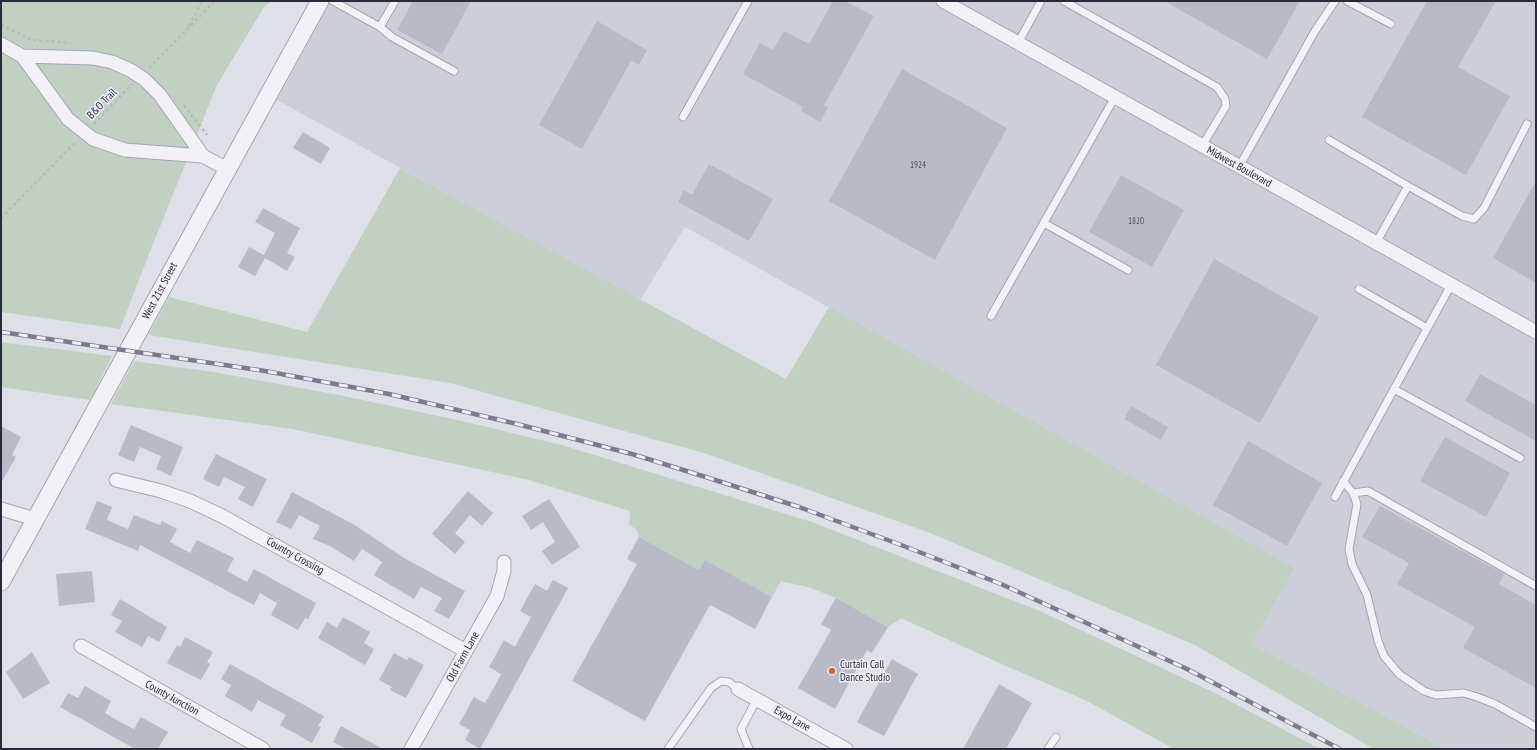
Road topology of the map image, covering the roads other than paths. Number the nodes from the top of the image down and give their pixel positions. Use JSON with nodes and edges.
{"nodes":[{"id":1,"x":320,"y":1,"type":"edge"},
{"id":2,"x":333,"y":1,"type":"edge"},
{"id":3,"x":395,"y":1,"type":"edge"},
{"id":4,"x":748,"y":1,"type":"edge"},
{"id":5,"x":943,"y":1,"type":"edge"},
{"id":6,"x":1041,"y":1,"type":"edge"},
{"id":7,"x":1064,"y":1,"type":"edge"},
{"id":8,"x":1335,"y":1,"type":"edge"},
{"id":9,"x":1347,"y":1,"type":"edge"},
{"id":10,"x":1392,"y":24,"type":"dead end"},
{"id":11,"x":380,"y":27,"type":"junction"},
{"id":12,"x":1018,"y":43,"type":"junction"},
{"id":13,"x":1,"y":44,"type":"edge"},
{"id":14,"x":22,"y":56,"type":"junction"},
{"id":15,"x":454,"y":72,"type":"dead end"},
{"id":16,"x":1115,"y":97,"type":"junction"},
{"id":17,"x":683,"y":117,"type":"dead end"},
{"id":18,"x":1527,"y":124,"type":"dead end"},
{"id":19,"x":1328,"y":140,"type":"dead end"},
{"id":20,"x":1202,"y":146,"type":"junction"},
{"id":21,"x":203,"y":156,"type":"junction"},
{"id":22,"x":1239,"y":167,"type":"junction"},
{"id":23,"x":226,"y":169,"type":"junction"},
{"id":24,"x":1408,"y":186,"type":"junction"},
{"id":25,"x":1044,"y":223,"type":"junction"},
{"id":26,"x":1376,"y":244,"type":"junction"},
{"id":27,"x":1128,"y":270,"type":"dead end"},
{"id":28,"x":1451,"y":285,"type":"junction"},
{"id":29,"x":1359,"y":289,"type":"dead end"},
{"id":30,"x":991,"y":316,"type":"dead end"},
{"id":31,"x":1427,"y":328,"type":"junction"},
{"id":32,"x":1536,"y":332,"type":"edge"},
{"id":33,"x":1394,"y":389,"type":"junction"},
{"id":34,"x":1520,"y":458,"type":"dead end"},
{"id":35,"x":116,"y":480,"type":"dead end"},
{"id":36,"x":1343,"y":481,"type":"junction"},
{"id":37,"x":1353,"y":493,"type":"junction"},
{"id":38,"x":1335,"y":497,"type":"dead end"},
{"id":39,"x":1,"y":509,"type":"edge"},
{"id":40,"x":35,"y":519,"type":"junction"},
{"id":41,"x":504,"y":562,"type":"dead end"},
{"id":42,"x":1,"y":582,"type":"edge"},
{"id":43,"x":1536,"y":586,"type":"edge"},
{"id":44,"x":81,"y":646,"type":"dead end"},
{"id":45,"x":466,"y":651,"type":"junction"},
{"id":46,"x":738,"y":689,"type":"joint"},
{"id":47,"x":757,"y":699,"type":"junction"},
{"id":48,"x":1536,"y":728,"type":"edge"},
{"id":49,"x":1056,"y":737,"type":"dead end"},
{"id":50,"x":839,"y":747,"type":"edge"},
{"id":51,"x":263,"y":749,"type":"edge"},
{"id":52,"x":411,"y":749,"type":"edge"},
{"id":53,"x":668,"y":749,"type":"edge"},
{"id":54,"x":749,"y":749,"type":"edge"},
{"id":55,"x":1048,"y":749,"type":"edge"}],
"edges":[{"from":1,"to":23,"type":"street","name":"West 21st Street"},
{"from":2,"to":11,"type":"lane"},
{"from":3,"to":11,"type":"lane"},
{"from":4,"to":17,"type":"lane"},
{"from":5,"to":12,"type":"street","name":"Midwest Boulevard"},
{"from":6,"to":12,"type":"lane"},
{"from":7,"to":20,"type":"lane"},
{"from":8,"to":22,"type":"lane"},
{"from":9,"to":10,"type":"lane"},
{"from":11,"to":15,"type":"lane"},
{"from":12,"to":16,"type":"street","name":"Midwest Boulevard"},
{"from":13,"to":14,"type":"street"},
{"from":14,"to":21,"type":"street"},
{"from":14,"to":21,"type":"street"},
{"from":16,"to":20,"type":"street","name":"Midwest Boulevard"},
{"from":16,"to":25,"type":"lane"},
{"from":18,"to":24,"type":"lane"},
{"from":19,"to":24,"type":"lane"},
{"from":20,"to":22,"type":"street","name":"Midwest Boulevard"},
{"from":21,"to":23,"type":"street"},
{"from":22,"to":26,"type":"street","name":"Midwest Boulevard"},
{"from":23,"to":40,"type":"street","name":"West 21st Street"},
{"from":24,"to":26,"type":"lane"},
{"from":25,"to":27,"type":"lane"},
{"from":25,"to":30,"type":"lane"},
{"from":26,"to":28,"type":"street","name":"Midwest Boulevard"},
{"from":28,"to":31,"type":"lane"},
{"from":28,"to":32,"type":"street","name":"Midwest Boulevard"},
{"from":29,"to":31,"type":"lane"},
{"from":31,"to":33,"type":"lane"},
{"from":33,"to":34,"type":"lane"},
{"from":33,"to":36,"type":"lane"},
{"from":35,"to":45,"type":"street","name":"Country Crossing"},
{"from":36,"to":37,"type":"lane"},
{"from":36,"to":38,"type":"lane"},
{"from":37,"to":43,"type":"lane"},
{"from":37,"to":48,"type":"lane"},
{"from":39,"to":40,"type":"street"},
{"from":40,"to":42,"type":"street","name":"West 21st Street"},
{"from":41,"to":45,"type":"street","name":"Old Farm Lane"},
{"from":44,"to":51,"type":"street","name":"County Junction"},
{"from":45,"to":52,"type":"street","name":"Old Farm Lane"},
{"from":46,"to":47,"type":"street","name":"Expo Lane"},
{"from":46,"to":53,"type":"lane"},
{"from":47,"to":50,"type":"street","name":"Expo Lane"},
{"from":47,"to":54,"type":"lane"},
{"from":49,"to":55,"type":"lane"}]}
